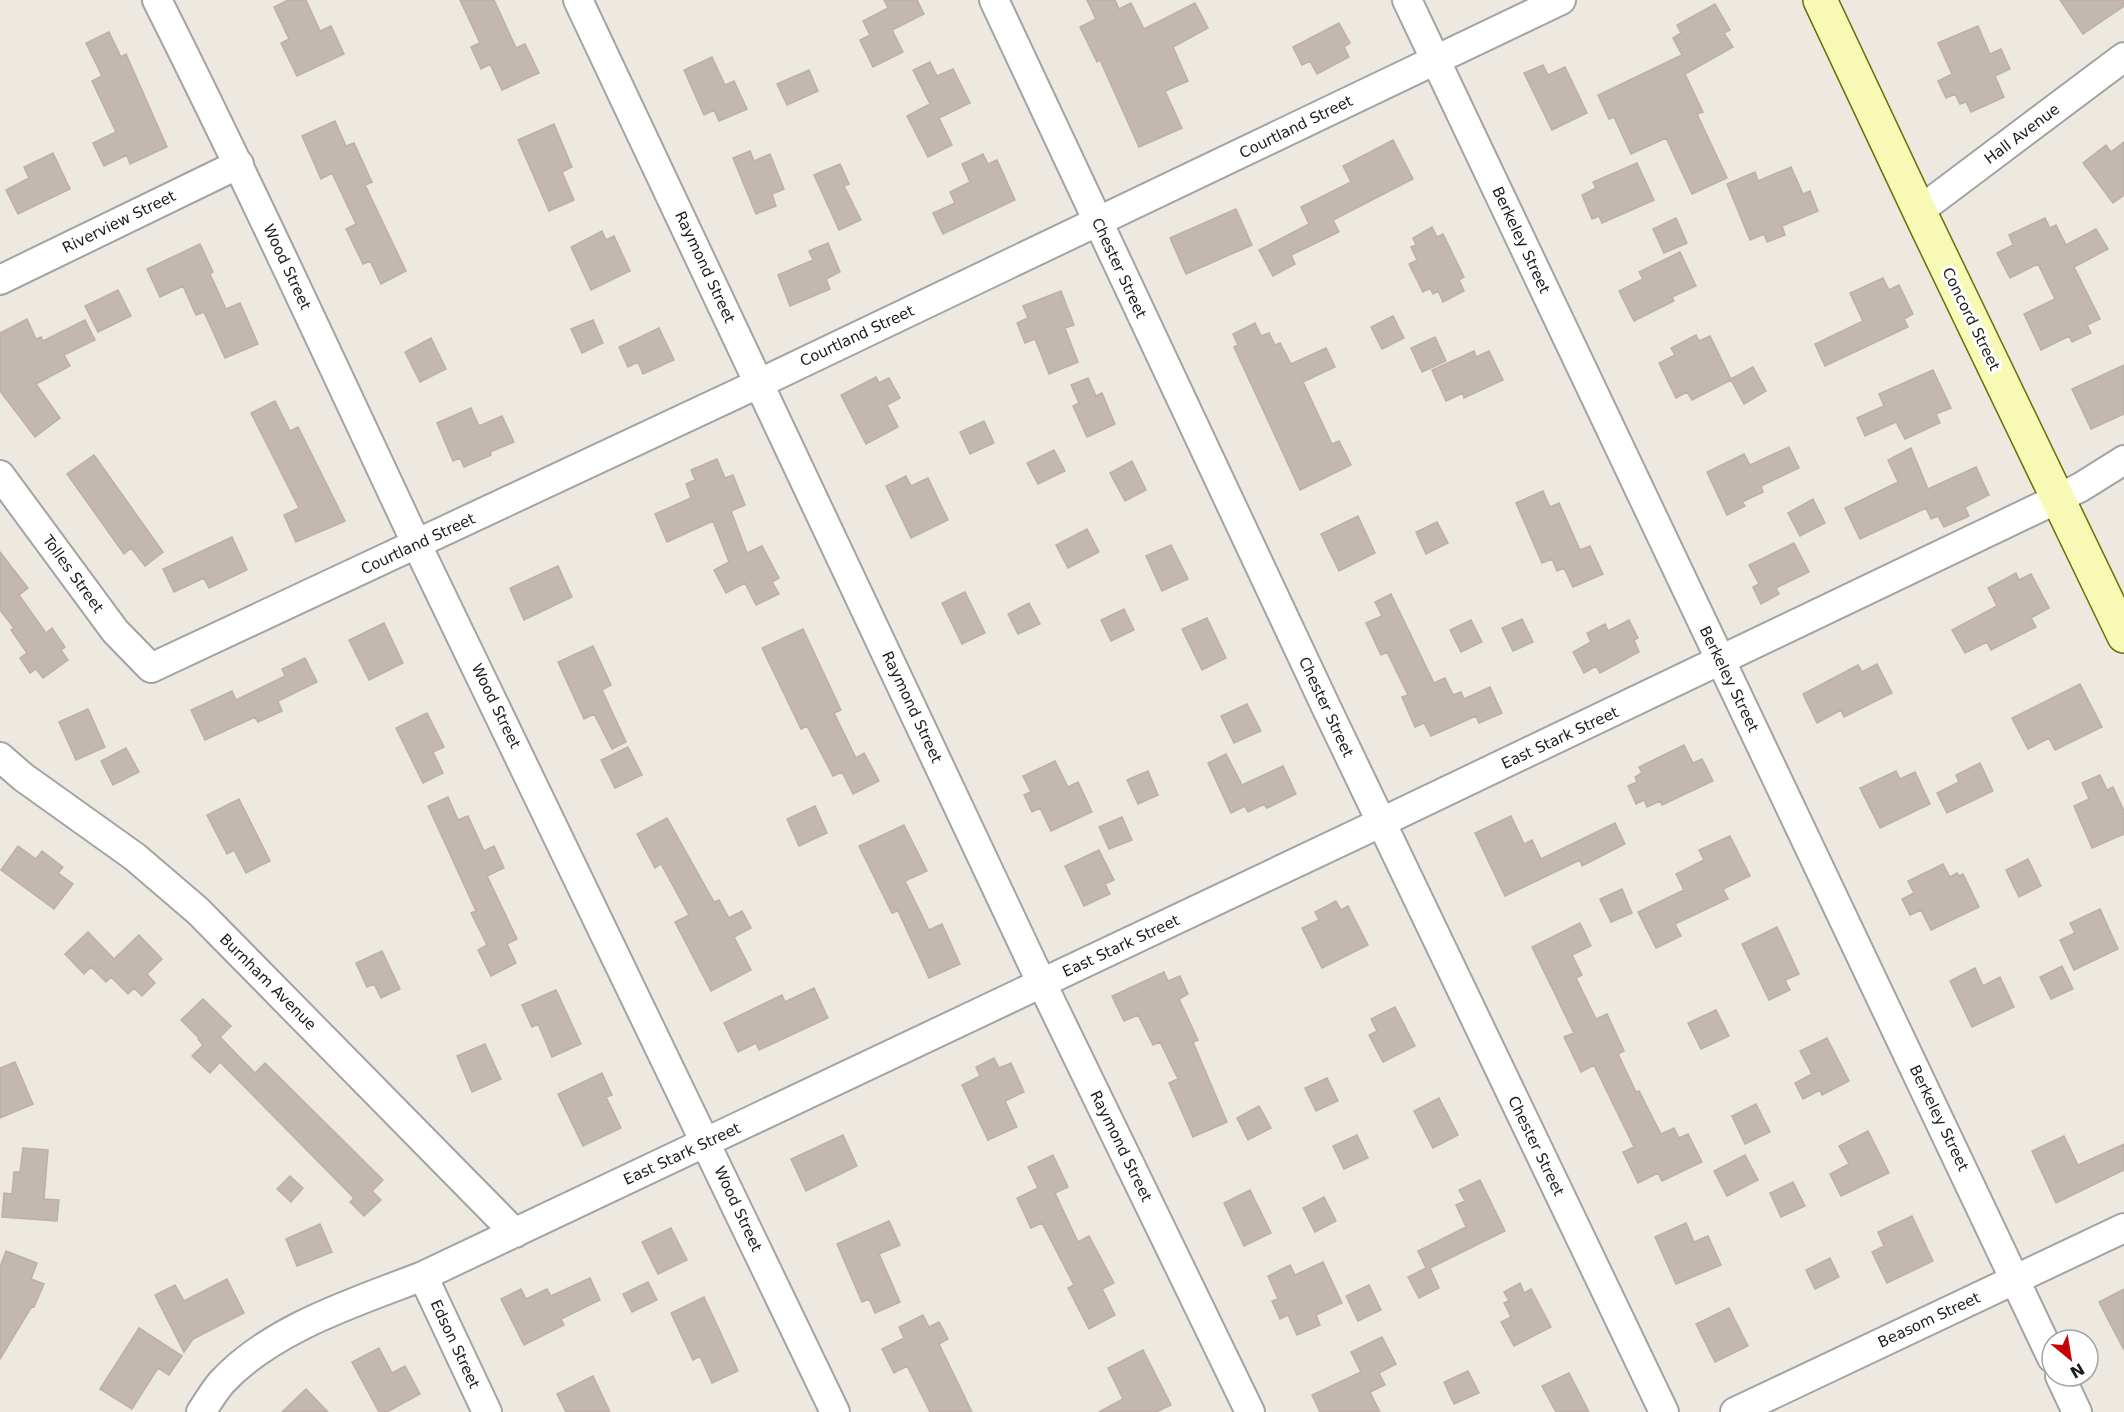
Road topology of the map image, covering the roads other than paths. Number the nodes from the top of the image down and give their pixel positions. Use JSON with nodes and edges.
{"nodes":[{"id":1,"x":158,"y":0,"type":"edge"},
{"id":2,"x":578,"y":0,"type":"edge"},
{"id":3,"x":994,"y":0,"type":"edge"},
{"id":4,"x":1407,"y":0,"type":"edge"},
{"id":5,"x":1561,"y":0,"type":"edge"},
{"id":6,"x":1820,"y":0,"type":"edge"},
{"id":7,"x":2124,"y":57,"type":"edge"},
{"id":8,"x":1436,"y":59,"type":"junction"},
{"id":9,"x":239,"y":164,"type":"junction"},
{"id":10,"x":1919,"y":211,"type":"junction"},
{"id":11,"x":1098,"y":222,"type":"junction"},
{"id":12,"x":0,"y":280,"type":"edge"},
{"id":13,"x":760,"y":383,"type":"junction"},
{"id":14,"x":2124,"y":460,"type":"edge"},
{"id":15,"x":0,"y":476,"type":"edge"},
{"id":16,"x":2057,"y":499,"type":"junction"},
{"id":17,"x":417,"y":544,"type":"junction"},
{"id":18,"x":2124,"y":636,"type":"edge"},
{"id":19,"x":1720,"y":662,"type":"junction"},
{"id":20,"x":151,"y":668,"type":"joint"},
{"id":21,"x":0,"y":757,"type":"edge"},
{"id":22,"x":1381,"y":823,"type":"junction"},
{"id":23,"x":1042,"y":984,"type":"junction"},
{"id":24,"x":707,"y":1142,"type":"junction"},
{"id":25,"x":2124,"y":1228,"type":"edge"},
{"id":26,"x":515,"y":1233,"type":"junction"},
{"id":27,"x":423,"y":1276,"type":"junction"},
{"id":28,"x":2016,"y":1279,"type":"junction"},
{"id":29,"x":2040,"y":1332,"type":"edge"},
{"id":30,"x":2066,"y":1388,"type":"edge"},
{"id":31,"x":201,"y":1412,"type":"edge"},
{"id":32,"x":487,"y":1412,"type":"edge"},
{"id":33,"x":835,"y":1412,"type":"edge"},
{"id":34,"x":1250,"y":1412,"type":"edge"},
{"id":35,"x":1664,"y":1412,"type":"edge"},
{"id":36,"x":1735,"y":1412,"type":"edge"},
{"id":37,"x":2077,"y":1412,"type":"edge"}],
"edges":[{"from":1,"to":9,"type":"street","name":"Wood Street"},
{"from":2,"to":13,"type":"street","name":"Raymond Street"},
{"from":3,"to":11,"type":"street","name":"Chester Street"},
{"from":4,"to":8,"type":"street","name":"Berkeley Street"},
{"from":5,"to":8,"type":"street","name":"Courtland Street"},
{"from":6,"to":10,"type":"main road","name":"Concord Street"},
{"from":7,"to":10,"type":"street","name":"Hall Avenue"},
{"from":8,"to":11,"type":"street","name":"Courtland Street"},
{"from":8,"to":19,"type":"street","name":"Berkeley Street"},
{"from":9,"to":12,"type":"street","name":"Riverview Street"},
{"from":9,"to":17,"type":"street","name":"Wood Street"},
{"from":10,"to":16,"type":"main road","name":"Concord Street"},
{"from":11,"to":13,"type":"street","name":"Courtland Street"},
{"from":11,"to":22,"type":"street","name":"Chester Street"},
{"from":13,"to":17,"type":"street","name":"Courtland Street"},
{"from":13,"to":23,"type":"street","name":"Raymond Street"},
{"from":14,"to":16,"type":"street","name":"East Stark Street"},
{"from":15,"to":20,"type":"street","name":"Tolles Street"},
{"from":16,"to":18,"type":"main road","name":"Concord Street"},
{"from":16,"to":19,"type":"street","name":"East Stark Street"},
{"from":17,"to":20,"type":"street","name":"Courtland Street"},
{"from":17,"to":24,"type":"street","name":"Wood Street"},
{"from":19,"to":22,"type":"street","name":"East Stark Street"},
{"from":19,"to":28,"type":"street","name":"Berkeley Street"},
{"from":21,"to":26,"type":"street","name":"Burnham Avenue"},
{"from":22,"to":23,"type":"street","name":"East Stark Street"},
{"from":22,"to":35,"type":"street","name":"Chester Street"},
{"from":23,"to":24,"type":"street","name":"East Stark Street"},
{"from":23,"to":34,"type":"street","name":"Raymond Street"},
{"from":24,"to":26,"type":"street","name":"East Stark Street"},
{"from":24,"to":33,"type":"street","name":"Wood Street"},
{"from":25,"to":28,"type":"street","name":"Beasom Street"},
{"from":26,"to":27,"type":"street","name":"East Stark Street"},
{"from":27,"to":31,"type":"street","name":"East Stark Street"},
{"from":27,"to":32,"type":"street","name":"Edson Street"},
{"from":28,"to":29,"type":"street","name":"Berkeley Street"},
{"from":28,"to":36,"type":"street","name":"Beasom Street"},
{"from":30,"to":37,"type":"street"}]}
